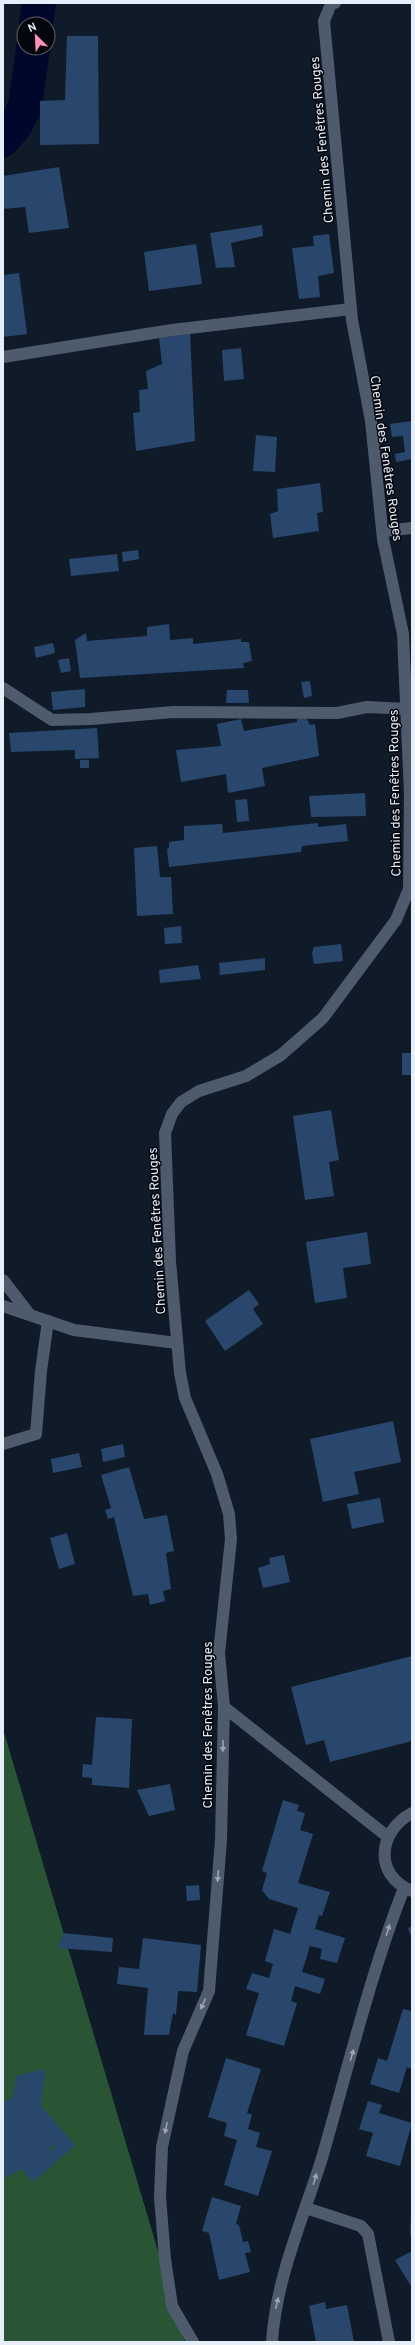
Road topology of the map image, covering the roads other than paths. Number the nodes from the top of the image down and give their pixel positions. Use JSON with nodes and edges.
{"nodes":[{"id":1,"x":335,"y":3,"type":"edge"},
{"id":2,"x":351,"y":309,"type":"junction"},
{"id":3,"x":3,"y":358,"type":"edge"},
{"id":4,"x":412,"y":528,"type":"edge"},
{"id":5,"x":382,"y":531,"type":"junction"},
{"id":6,"x":3,"y":688,"type":"edge"},
{"id":7,"x":408,"y":708,"type":"junction"},
{"id":8,"x":410,"y":721,"type":"edge"},
{"id":9,"x":3,"y":1280,"type":"edge"},
{"id":10,"x":3,"y":1306,"type":"edge"},
{"id":11,"x":30,"y":1315,"type":"junction"},
{"id":12,"x":48,"y":1321,"type":"junction"},
{"id":13,"x":177,"y":1343,"type":"junction"},
{"id":14,"x":3,"y":1444,"type":"edge"},
{"id":15,"x":224,"y":1707,"type":"junction"},
{"id":16,"x":412,"y":1813,"type":"edge"},
{"id":17,"x":388,"y":1837,"type":"junction"},
{"id":18,"x":408,"y":1889,"type":"edge"},
{"id":19,"x":306,"y":2208,"type":"junction"},
{"id":20,"x":193,"y":2342,"type":"edge"},
{"id":21,"x":272,"y":2342,"type":"edge"},
{"id":22,"x":389,"y":2342,"type":"edge"}],
"edges":[{"from":1,"to":2,"type":"street","name":"Chemin des Fenêtres Rouges"},
{"from":2,"to":3,"type":"street"},
{"from":2,"to":5,"type":"street","name":"Chemin des Fenêtres Rouges"},
{"from":4,"to":5,"type":"street"},
{"from":5,"to":7,"type":"street","name":"Chemin des Fenêtres Rouges"},
{"from":6,"to":7,"type":"street"},
{"from":7,"to":8,"type":"street","name":"Chemin des Fenêtres Rouges"},
{"from":8,"to":13,"type":"street","name":"Chemin des Fenêtres Rouges"},
{"from":9,"to":11,"type":"street"},
{"from":10,"to":11,"type":"street"},
{"from":11,"to":12,"type":"street"},
{"from":12,"to":13,"type":"street"},
{"from":12,"to":14,"type":"street"},
{"from":13,"to":15,"type":"street","name":"Chemin des Fenêtres Rouges"},
{"from":15,"to":17,"type":"street"},
{"from":15,"to":20,"type":"street","name":"Chemin des Fenêtres Rouges","one_way":true},
{"from":16,"to":17,"type":"street"},
{"from":17,"to":18,"type":"street"},
{"from":19,"to":18,"type":"street","one_way":true},
{"from":21,"to":19,"type":"street","one_way":true},
{"from":19,"to":22,"type":"street"}]}
